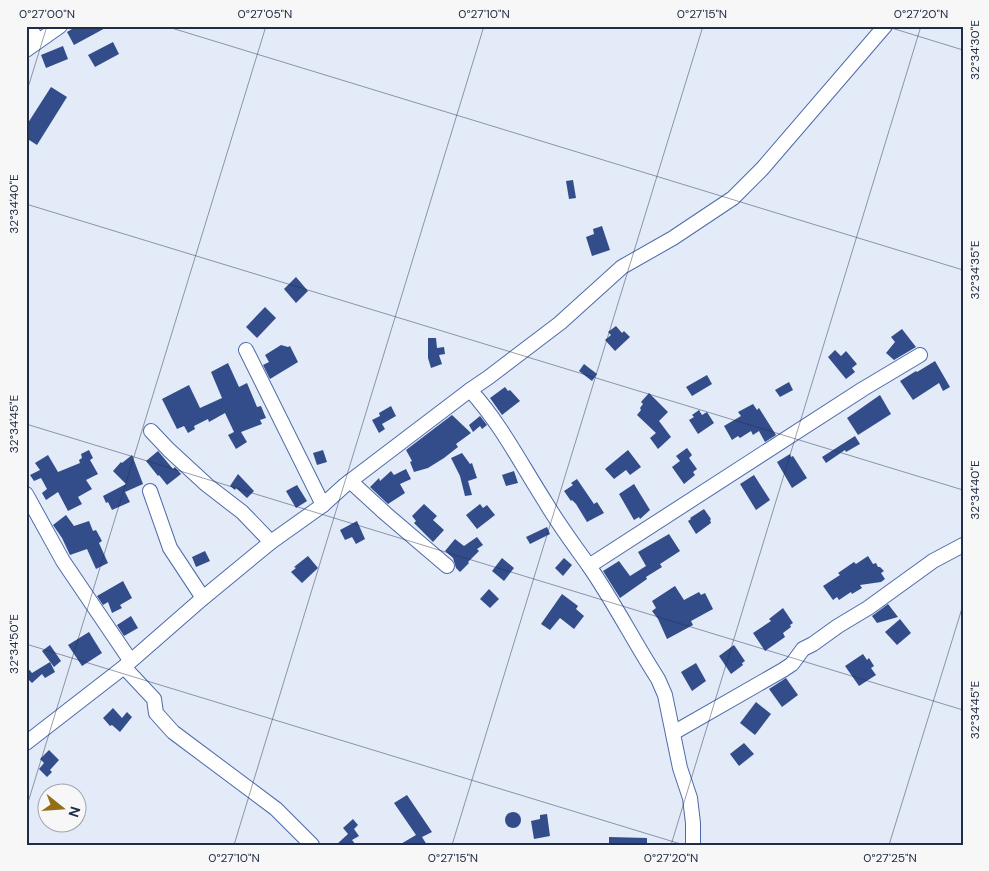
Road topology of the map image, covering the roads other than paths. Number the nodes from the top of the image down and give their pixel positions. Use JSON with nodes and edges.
{"nodes":[{"id":1,"x":29,"y":26,"type":"edge"},
{"id":2,"x":60,"y":26,"type":"edge"},
{"id":3,"x":885,"y":26,"type":"edge"},
{"id":4,"x":38,"y":42,"type":"junction"},
{"id":5,"x":26,"y":50,"type":"edge"},
{"id":6,"x":246,"y":350,"type":"dead end"},
{"id":7,"x":920,"y":356,"type":"dead end"},
{"id":8,"x":470,"y":390,"type":"junction"},
{"id":9,"x":152,"y":431,"type":"dead end"},
{"id":10,"x":350,"y":481,"type":"junction"},
{"id":11,"x":150,"y":491,"type":"dead end"},
{"id":12,"x":26,"y":494,"type":"edge"},
{"id":13,"x":324,"y":505,"type":"junction"},
{"id":14,"x":271,"y":542,"type":"junction"},
{"id":15,"x":963,"y":545,"type":"edge"},
{"id":16,"x":447,"y":566,"type":"dead end"},
{"id":17,"x":589,"y":566,"type":"junction"},
{"id":18,"x":203,"y":598,"type":"junction"},
{"id":19,"x":127,"y":664,"type":"junction"},
{"id":20,"x":673,"y":734,"type":"junction"},
{"id":21,"x":26,"y":743,"type":"edge"},
{"id":22,"x":312,"y":845,"type":"edge"},
{"id":23,"x":693,"y":845,"type":"edge"}],
"edges":[{"from":1,"to":4,"type":"street"},
{"from":2,"to":4,"type":"street"},
{"from":3,"to":8,"type":"street"},
{"from":4,"to":5,"type":"street"},
{"from":6,"to":13,"type":"street"},
{"from":7,"to":17,"type":"street"},
{"from":8,"to":10,"type":"street"},
{"from":8,"to":17,"type":"street"},
{"from":9,"to":14,"type":"street"},
{"from":10,"to":13,"type":"street"},
{"from":10,"to":16,"type":"street"},
{"from":11,"to":18,"type":"street"},
{"from":12,"to":19,"type":"street"},
{"from":13,"to":14,"type":"street"},
{"from":14,"to":18,"type":"street"},
{"from":15,"to":20,"type":"street"},
{"from":17,"to":20,"type":"street"},
{"from":18,"to":19,"type":"street"},
{"from":19,"to":21,"type":"street"},
{"from":19,"to":22,"type":"street"},
{"from":20,"to":23,"type":"street"}]}
